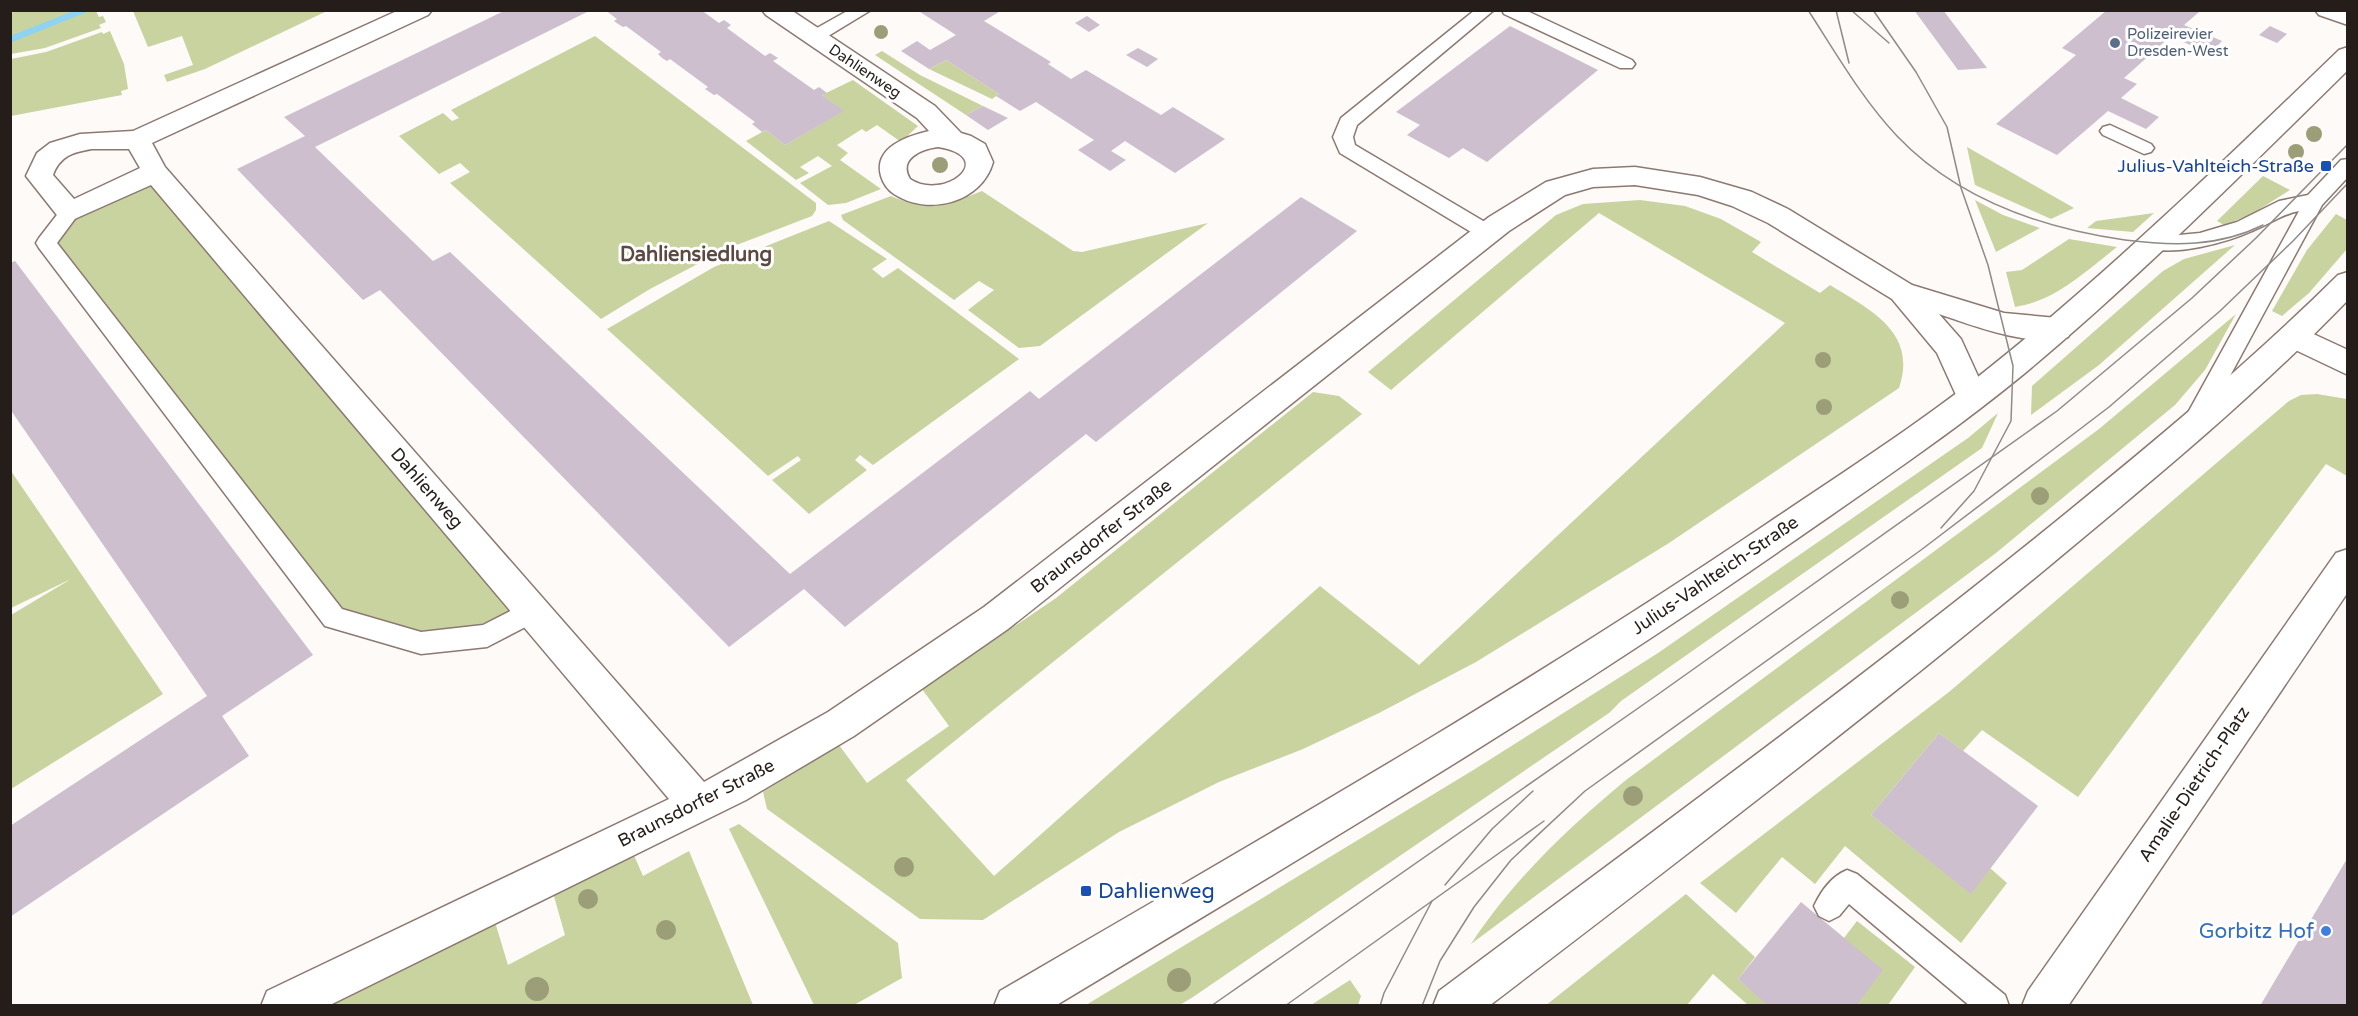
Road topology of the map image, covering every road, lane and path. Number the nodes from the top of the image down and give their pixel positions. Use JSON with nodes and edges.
{"nodes":[{"id":1,"x":420,"y":10,"type":"edge"},
{"id":2,"x":774,"y":10,"type":"edge"},
{"id":3,"x":862,"y":10,"type":"edge"},
{"id":4,"x":1486,"y":10,"type":"edge"},
{"id":5,"x":1510,"y":10,"type":"edge"},
{"id":6,"x":2327,"y":10,"type":"edge"},
{"id":7,"x":2348,"y":18,"type":"edge"},
{"id":8,"x":814,"y":37,"type":"junction"},
{"id":9,"x":2348,"y":55,"type":"edge"},
{"id":10,"x":1626,"y":64,"type":"dead end"},
{"id":11,"x":2110,"y":131,"type":"dead end"},
{"id":12,"x":951,"y":138,"type":"dead end"},
{"id":13,"x":137,"y":140,"type":"junction"},
{"id":14,"x":2144,"y":148,"type":"dead end"},
{"id":15,"x":2348,"y":165,"type":"edge"},
{"id":16,"x":155,"y":172,"type":"junction"},
{"id":17,"x":2314,"y":201,"type":"junction"},
{"id":18,"x":70,"y":212,"type":"junction"},
{"id":19,"x":1488,"y":233,"type":"junction"},
{"id":20,"x":2156,"y":243,"type":"junction"},
{"id":21,"x":2348,"y":282,"type":"edge"},
{"id":22,"x":1902,"y":292,"type":"junction"},
{"id":23,"x":2057,"y":329,"type":"junction"},
{"id":24,"x":2294,"y":336,"type":"junction"},
{"id":25,"x":2348,"y":364,"type":"edge"},
{"id":26,"x":1972,"y":398,"type":"junction"},
{"id":27,"x":2188,"y":433,"type":"junction"},
{"id":28,"x":2348,"y":563,"type":"edge"},
{"id":29,"x":532,"y":611,"type":"junction"},
{"id":30,"x":698,"y":804,"type":"junction"},
{"id":31,"x":1829,"y":906,"type":"dead end"},
{"id":32,"x":282,"y":1005,"type":"edge"},
{"id":33,"x":1016,"y":1005,"type":"edge"},
{"id":34,"x":1454,"y":1005,"type":"edge"},
{"id":35,"x":1994,"y":1005,"type":"edge"},
{"id":36,"x":2043,"y":1005,"type":"edge"}],
"edges":[{"from":1,"to":13,"type":"street"},
{"from":2,"to":8,"type":"street","name":"Dahlienweg"},
{"from":3,"to":8,"type":"lane"},
{"from":4,"to":19,"type":"lane"},
{"from":5,"to":10,"type":"lane"},
{"from":6,"to":7,"type":"street"},
{"from":8,"to":12,"type":"street","name":"Dahlienweg"},
{"from":9,"to":20,"type":"street","name":"Julius-Vahlteich-Straße"},
{"from":11,"to":14,"type":"lane"},
{"from":13,"to":16,"type":"street","name":"Dahlienweg"},
{"from":13,"to":18,"type":"street"},
{"from":15,"to":17,"type":"lane"},
{"from":16,"to":18,"type":"street"},
{"from":16,"to":29,"type":"street","name":"Dahlienweg"},
{"from":17,"to":20,"type":"lane"},
{"from":17,"to":27,"type":"lane"},
{"from":18,"to":29,"type":"lane"},
{"from":19,"to":22,"type":"street","name":"Braunsdorfer Straße"},
{"from":19,"to":30,"type":"street","name":"Braunsdorfer Straße"},
{"from":20,"to":23,"type":"street","name":"Julius-Vahlteich-Straße"},
{"from":21,"to":24,"type":"street"},
{"from":22,"to":23,"type":"street","name":"Braunsdorfer Straße"},
{"from":22,"to":26,"type":"street","name":"Braunsdorfer Straße"},
{"from":23,"to":26,"type":"street","name":"Julius-Vahlteich-Straße"},
{"from":24,"to":25,"type":"street"},
{"from":24,"to":27,"type":"street"},
{"from":26,"to":33,"type":"street","name":"Julius-Vahlteich-Straße"},
{"from":27,"to":34,"type":"street"},
{"from":28,"to":36,"type":"street","name":"Amalie-Dietrich-Platz"},
{"from":29,"to":30,"type":"street","name":"Dahlienweg"},
{"from":30,"to":32,"type":"street","name":"Braunsdorfer Straße"},
{"from":31,"to":35,"type":"lane"}]}
